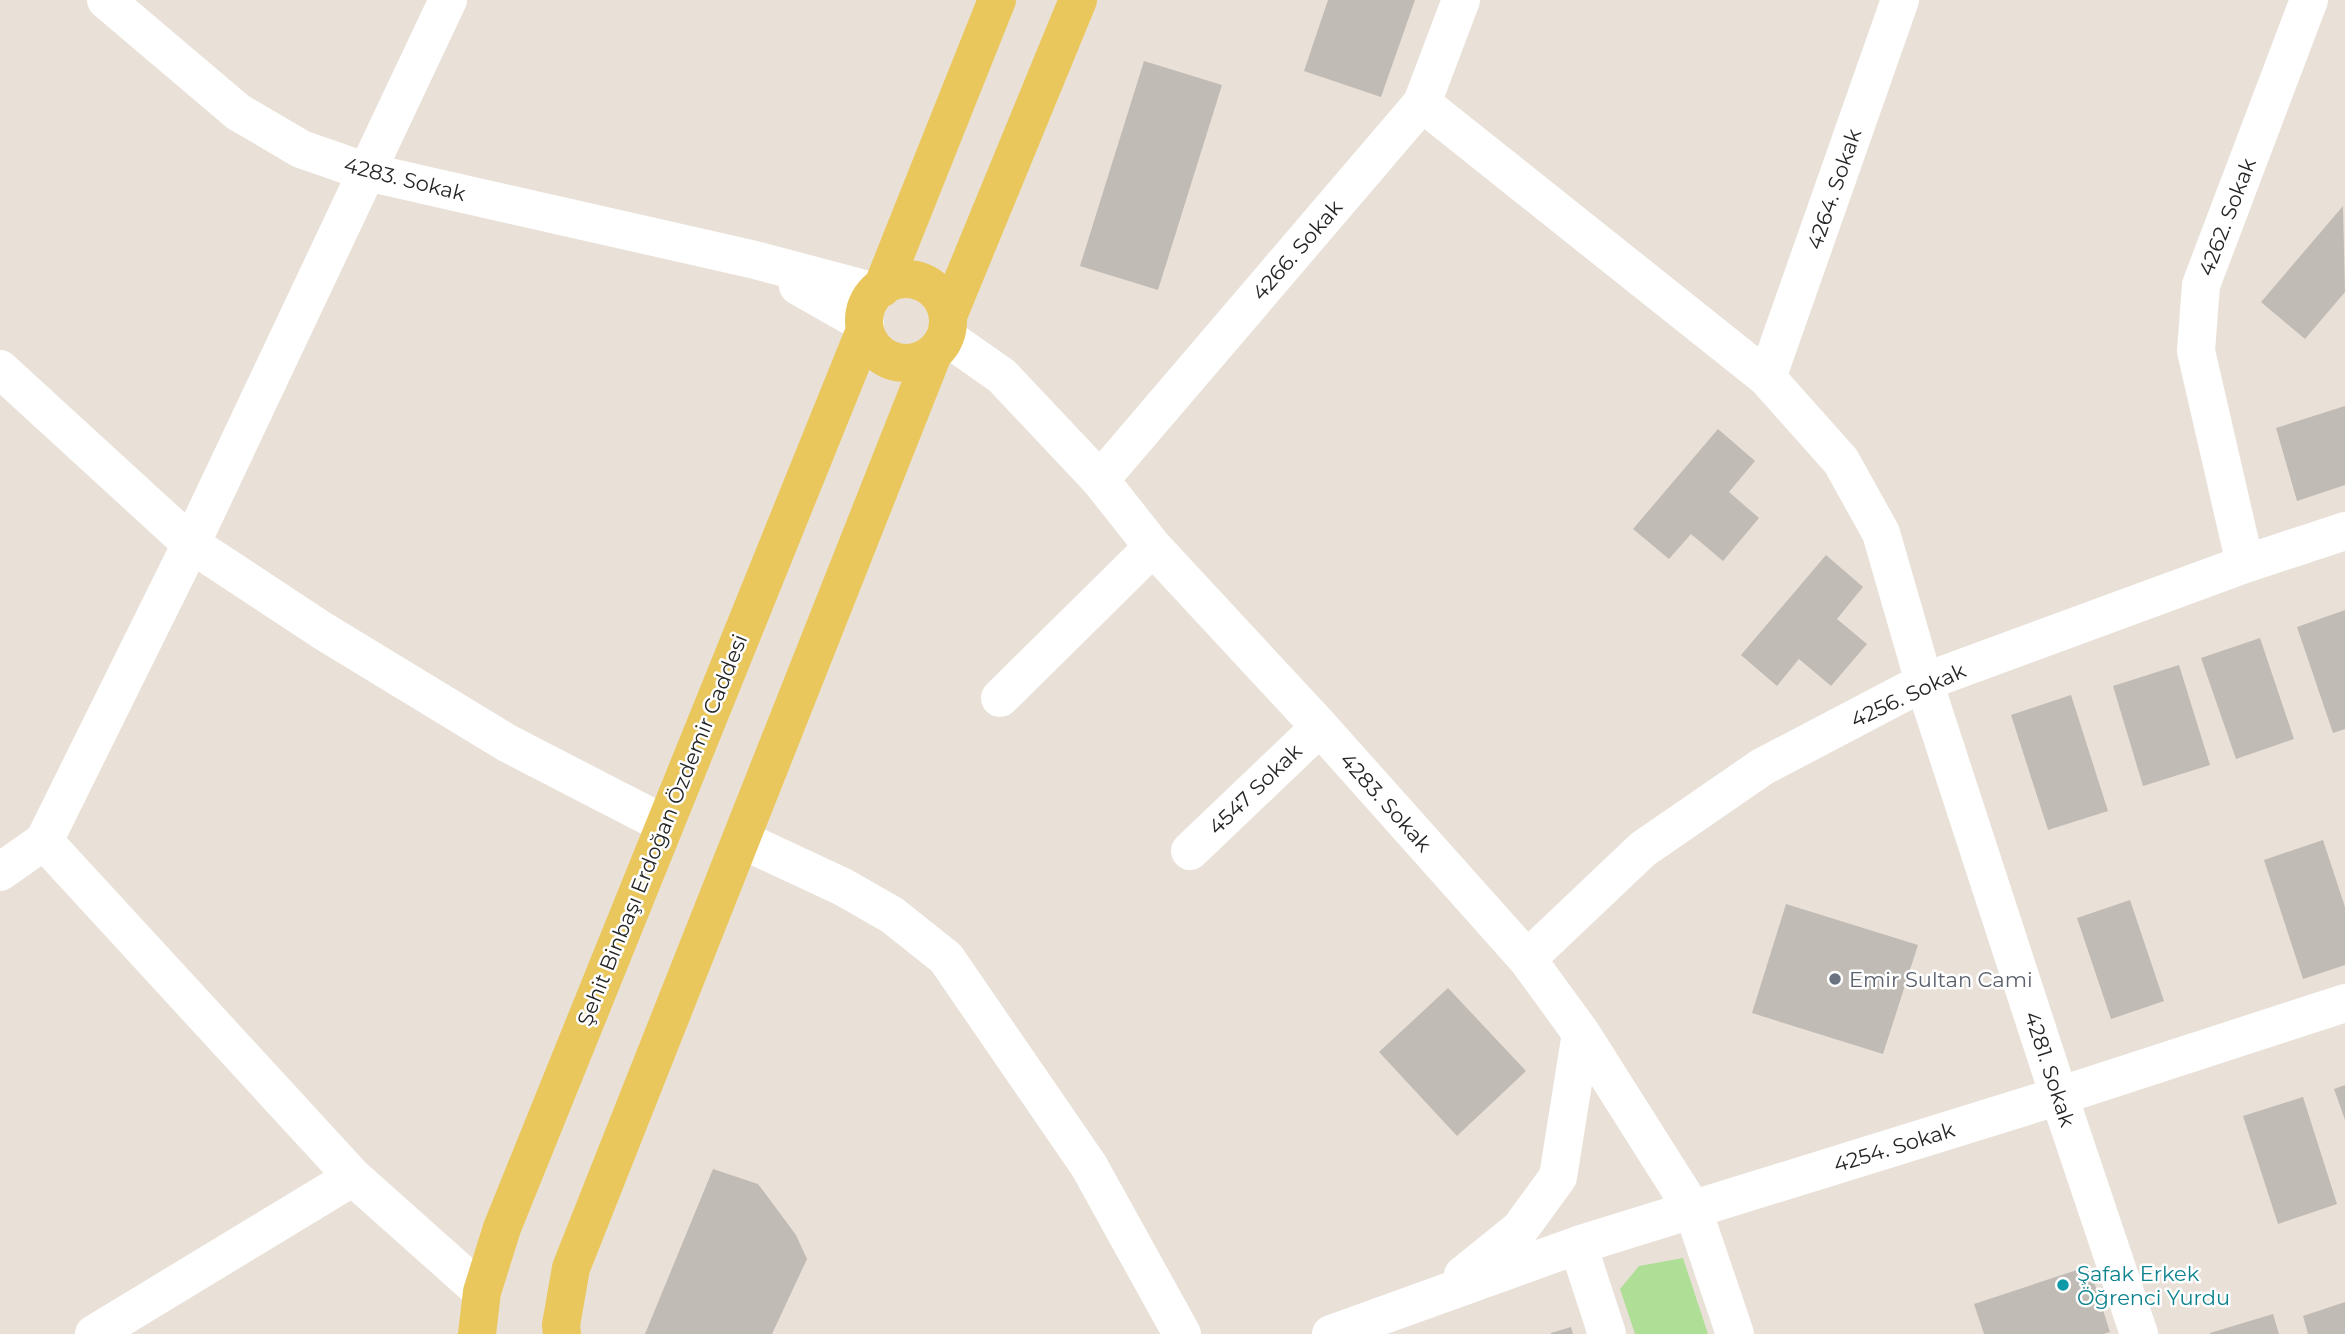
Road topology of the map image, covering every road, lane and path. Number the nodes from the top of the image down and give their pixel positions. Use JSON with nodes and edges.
{"nodes":[{"id":1,"x":106,"y":0,"type":"edge"},
{"id":2,"x":448,"y":0,"type":"edge"},
{"id":3,"x":997,"y":0,"type":"edge"},
{"id":4,"x":1078,"y":0,"type":"edge"},
{"id":5,"x":1461,"y":0,"type":"edge"},
{"id":6,"x":1900,"y":0,"type":"edge"},
{"id":7,"x":2309,"y":0,"type":"edge"},
{"id":8,"x":1422,"y":103,"type":"junction"},
{"id":9,"x":366,"y":172,"type":"junction"},
{"id":10,"x":872,"y":308,"type":"junction"},
{"id":11,"x":942,"y":335,"type":"junction"},
{"id":12,"x":0,"y":369,"type":"edge"},
{"id":13,"x":1767,"y":378,"type":"junction"},
{"id":14,"x":1100,"y":480,"type":"junction"},
{"id":15,"x":2345,"y":531,"type":"edge"},
{"id":16,"x":191,"y":544,"type":"junction"},
{"id":17,"x":1153,"y":547,"type":"junction"},
{"id":18,"x":2245,"y":564,"type":"junction"},
{"id":19,"x":1924,"y":682,"type":"junction"},
{"id":20,"x":1000,"y":698,"type":"dead end"},
{"id":21,"x":1320,"y":727,"type":"junction"},
{"id":22,"x":664,"y":824,"type":"junction"},
{"id":23,"x":742,"y":840,"type":"junction"},
{"id":24,"x":44,"y":841,"type":"junction"},
{"id":25,"x":1190,"y":851,"type":"dead end"},
{"id":26,"x":0,"y":872,"type":"edge"},
{"id":27,"x":1527,"y":959,"type":"junction"},
{"id":28,"x":2345,"y":1003,"type":"edge"},
{"id":29,"x":1581,"y":1033,"type":"junction"},
{"id":30,"x":2059,"y":1096,"type":"junction"},
{"id":31,"x":353,"y":1177,"type":"junction"},
{"id":32,"x":1693,"y":1210,"type":"junction"},
{"id":33,"x":1578,"y":1245,"type":"junction"},
{"id":34,"x":482,"y":1292,"type":"junction"},
{"id":35,"x":1443,"y":1292,"type":"junction"},
{"id":36,"x":94,"y":1334,"type":"edge"},
{"id":37,"x":477,"y":1334,"type":"edge"},
{"id":38,"x":562,"y":1334,"type":"edge"},
{"id":39,"x":1182,"y":1334,"type":"edge"},
{"id":40,"x":1331,"y":1334,"type":"edge"},
{"id":41,"x":1607,"y":1334,"type":"edge"},
{"id":42,"x":1735,"y":1334,"type":"edge"},
{"id":43,"x":2139,"y":1334,"type":"edge"}],
"edges":[{"from":1,"to":9,"type":"street","name":"4283. Sokak"},
{"from":2,"to":9,"type":"street"},
{"from":3,"to":10,"type":"main road","name":"Şehit Binbaşı Erdoğan Özdemir Caddesi"},
{"from":4,"to":11,"type":"main road"},
{"from":5,"to":8,"type":"street","name":"4266. Sokak"},
{"from":6,"to":13,"type":"street","name":"4264. Sokak"},
{"from":7,"to":18,"type":"street","name":"4262. Sokak"},
{"from":8,"to":13,"type":"street","name":"4281. Sokak"},
{"from":8,"to":14,"type":"street","name":"4266. Sokak"},
{"from":9,"to":10,"type":"street","name":"4283. Sokak"},
{"from":9,"to":16,"type":"street"},
{"from":10,"to":11,"type":"main road"},
{"from":10,"to":11,"type":"main road"},
{"from":10,"to":22,"type":"main road","name":"Şehit Binbaşı Erdoğan Özdemir Caddesi"},
{"from":11,"to":14,"type":"street","name":"4283. Sokak"},
{"from":11,"to":23,"type":"main road"},
{"from":12,"to":16,"type":"street"},
{"from":13,"to":19,"type":"street","name":"4281. Sokak"},
{"from":14,"to":17,"type":"street","name":"4283. Sokak"},
{"from":15,"to":18,"type":"street","name":"4256. Sokak"},
{"from":16,"to":22,"type":"street"},
{"from":16,"to":24,"type":"street"},
{"from":17,"to":20,"type":"street"},
{"from":17,"to":21,"type":"street","name":"4283. Sokak"},
{"from":18,"to":19,"type":"street","name":"4256. Sokak"},
{"from":19,"to":27,"type":"street","name":"4256. Sokak"},
{"from":19,"to":30,"type":"street","name":"4281. Sokak"},
{"from":21,"to":25,"type":"street","name":"4547 Sokak"},
{"from":21,"to":27,"type":"street","name":"4283. Sokak"},
{"from":22,"to":34,"type":"main road","name":"Şehit Binbaşı Erdoğan Özdemir Caddesi"},
{"from":23,"to":38,"type":"main road"},
{"from":23,"to":39,"type":"street"},
{"from":24,"to":26,"type":"street"},
{"from":24,"to":31,"type":"street"},
{"from":27,"to":29,"type":"street","name":"4283. Sokak"},
{"from":28,"to":30,"type":"street","name":"4254. Sokak"},
{"from":29,"to":32,"type":"street","name":"4283. Sokak"},
{"from":29,"to":35,"type":"street"},
{"from":30,"to":32,"type":"street","name":"4254. Sokak"},
{"from":30,"to":43,"type":"street","name":"4281. Sokak"},
{"from":31,"to":34,"type":"street"},
{"from":31,"to":36,"type":"street"},
{"from":32,"to":33,"type":"street","name":"4254. Sokak"},
{"from":32,"to":42,"type":"street","name":"4283. Sokak"},
{"from":33,"to":35,"type":"street","name":"4254. Sokak"},
{"from":33,"to":41,"type":"street"},
{"from":34,"to":37,"type":"main road","name":"Şehit Binbaşı Erdoğan Özdemir Caddesi"},
{"from":35,"to":40,"type":"street","name":"4254. Sokak"}]}
